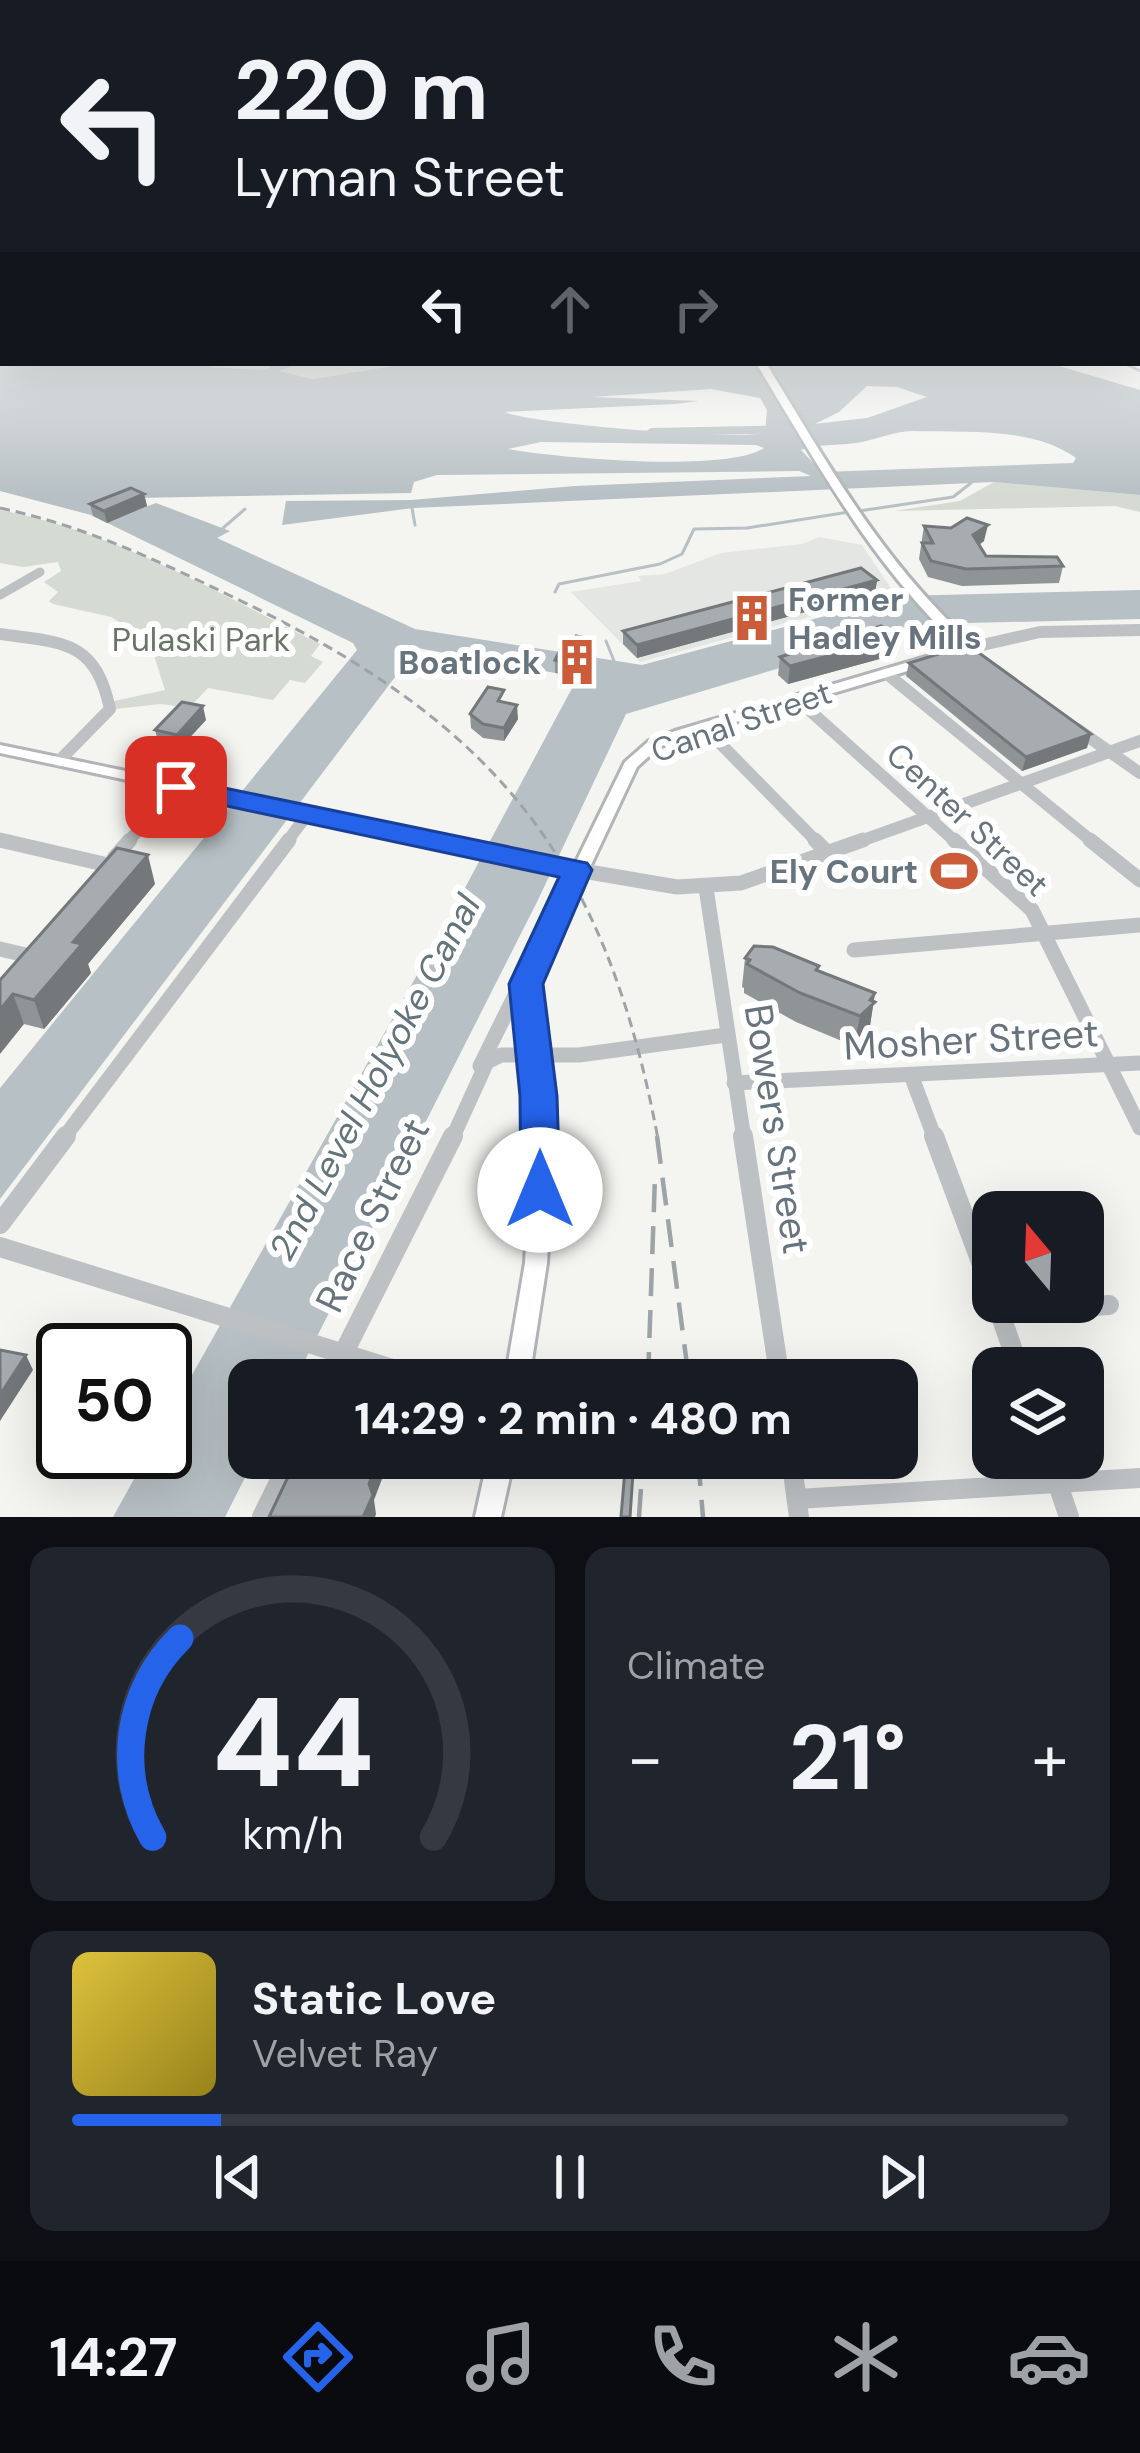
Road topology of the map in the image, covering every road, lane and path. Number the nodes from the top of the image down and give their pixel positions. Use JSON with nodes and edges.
{"nodes":[{"id":1,"x":763,"y":366,"type":"edge"},
{"id":2,"x":40,"y":572,"type":"dead end"},
{"id":3,"x":0,"y":595,"type":"edge"},
{"id":4,"x":943,"y":626,"type":"junction"},
{"id":5,"x":1140,"y":630,"type":"edge"},
{"id":6,"x":0,"y":634,"type":"edge"},
{"id":7,"x":969,"y":648,"type":"junction"},
{"id":8,"x":943,"y":651,"type":"junction"},
{"id":9,"x":989,"y":664,"type":"edge"},
{"id":10,"x":886,"y":673,"type":"junction"},
{"id":11,"x":797,"y":699,"type":"junction"},
{"id":12,"x":1072,"y":725,"type":"edge"},
{"id":13,"x":704,"y":727,"type":"junction"},
{"id":14,"x":1140,"y":742,"type":"edge"},
{"id":15,"x":0,"y":749,"type":"edge"},
{"id":16,"x":1111,"y":752,"type":"junction"},
{"id":17,"x":59,"y":761,"type":"junction"},
{"id":18,"x":1140,"y":773,"type":"edge"},
{"id":19,"x":1023,"y":784,"type":"junction"},
{"id":20,"x":176,"y":787,"type":"junction"},
{"id":21,"x":303,"y":814,"type":"junction"},
{"id":22,"x":928,"y":817,"type":"junction"},
{"id":23,"x":0,"y":840,"type":"edge"},
{"id":24,"x":828,"y":853,"type":"junction"},
{"id":25,"x":108,"y":865,"type":"junction"},
{"id":26,"x":568,"y":868,"type":"junction"},
{"id":27,"x":1140,"y":880,"type":"edge"},
{"id":28,"x":90,"y":887,"type":"edge"},
{"id":29,"x":706,"y":888,"type":"junction"},
{"id":30,"x":1140,"y":926,"type":"edge"},
{"id":31,"x":1045,"y":934,"type":"junction"},
{"id":32,"x":45,"y":939,"type":"edge"},
{"id":33,"x":0,"y":949,"type":"edge"},
{"id":34,"x":854,"y":950,"type":"dead end"},
{"id":35,"x":534,"y":961,"type":"junction"},
{"id":36,"x":726,"y":1035,"type":"junction"},
{"id":37,"x":535,"y":1058,"type":"junction"},
{"id":38,"x":1140,"y":1063,"type":"edge"},
{"id":39,"x":1108,"y":1065,"type":"junction"},
{"id":40,"x":911,"y":1075,"type":"junction"},
{"id":41,"x":476,"y":1082,"type":"junction"},
{"id":42,"x":734,"y":1083,"type":"junction"},
{"id":43,"x":1140,"y":1128,"type":"edge"},
{"id":44,"x":0,"y":1224,"type":"edge"},
{"id":45,"x":972,"y":1239,"type":"edge"},
{"id":46,"x":0,"y":1247,"type":"edge"},
{"id":47,"x":1104,"y":1305,"type":"edge"},
{"id":48,"x":1109,"y":1305,"type":"dead end"},
{"id":49,"x":333,"y":1350,"type":"junction"},
{"id":50,"x":332,"y":1359,"type":"edge"},
{"id":51,"x":362,"y":1359,"type":"edge"},
{"id":52,"x":521,"y":1359,"type":"edge"},
{"id":53,"x":777,"y":1359,"type":"edge"},
{"id":54,"x":1140,"y":1478,"type":"edge"},
{"id":55,"x":281,"y":1479,"type":"edge"},
{"id":56,"x":496,"y":1479,"type":"edge"},
{"id":57,"x":1056,"y":1479,"type":"edge"},
{"id":58,"x":1057,"y":1483,"type":"junction"},
{"id":59,"x":798,"y":1508,"type":"edge"},
{"id":60,"x":262,"y":1517,"type":"edge"},
{"id":61,"x":488,"y":1517,"type":"edge"},
{"id":62,"x":1069,"y":1517,"type":"edge"}],
"edges":[{"from":1,"to":4,"type":"main road"},
{"from":2,"to":3,"type":"street"},
{"from":4,"to":7,"type":"main road"},
{"from":4,"to":8,"type":"main road"},
{"from":5,"to":7,"type":"street"},
{"from":6,"to":17,"type":"street"},
{"from":7,"to":8,"type":"main road","name":"Canal Street"},
{"from":7,"to":9,"type":"street"},
{"from":8,"to":10,"type":"main road","name":"Canal Street"},
{"from":10,"to":11,"type":"main road","name":"Canal Street"},
{"from":10,"to":19,"type":"street"},
{"from":11,"to":13,"type":"main road","name":"Canal Street"},
{"from":11,"to":22,"type":"street","name":"Center Street"},
{"from":12,"to":16,"type":"street"},
{"from":13,"to":24,"type":"street"},
{"from":13,"to":26,"type":"main road","name":"Canal Street"},
{"from":14,"to":16,"type":"street"},
{"from":15,"to":17,"type":"main road"},
{"from":16,"to":18,"type":"street"},
{"from":16,"to":19,"type":"street"},
{"from":17,"to":20,"type":"main road"},
{"from":19,"to":22,"type":"street"},
{"from":19,"to":27,"type":"street"},
{"from":20,"to":21,"type":"main road"},
{"from":20,"to":25,"type":"street"},
{"from":21,"to":26,"type":"main road"},
{"from":21,"to":44,"type":"street"},
{"from":22,"to":24,"type":"street"},
{"from":22,"to":31,"type":"street","name":"Center Street"},
{"from":23,"to":25,"type":"street"},
{"from":24,"to":29,"type":"street"},
{"from":25,"to":28,"type":"street"},
{"from":26,"to":29,"type":"street"},
{"from":26,"to":35,"type":"main road","name":"Canal Street"},
{"from":29,"to":36,"type":"street","name":"Bowers Street"},
{"from":30,"to":31,"type":"street"},
{"from":31,"to":34,"type":"street"},
{"from":31,"to":39,"type":"street","name":"Center Street"},
{"from":32,"to":33,"type":"street"},
{"from":35,"to":37,"type":"main road"},
{"from":35,"to":41,"type":"street","name":"Race Street"},
{"from":36,"to":37,"type":"street"},
{"from":36,"to":42,"type":"street","name":"Bowers Street"},
{"from":37,"to":41,"type":"street"},
{"from":37,"to":52,"type":"main road"},
{"from":38,"to":39,"type":"street","name":"Mosher Street"},
{"from":39,"to":40,"type":"street","name":"Mosher Street"},
{"from":39,"to":43,"type":"street","name":"Center Street"},
{"from":40,"to":42,"type":"street","name":"Mosher Street"},
{"from":40,"to":45,"type":"street"},
{"from":41,"to":49,"type":"street","name":"Race Street"},
{"from":42,"to":53,"type":"street","name":"Bowers Street"},
{"from":46,"to":49,"type":"street"},
{"from":47,"to":48,"type":"street"},
{"from":49,"to":50,"type":"street","name":"Race Street"},
{"from":49,"to":51,"type":"street"},
{"from":54,"to":58,"type":"street"},
{"from":55,"to":60,"type":"street"},
{"from":56,"to":61,"type":"main road"},
{"from":57,"to":58,"type":"street"},
{"from":58,"to":59,"type":"street"},
{"from":58,"to":62,"type":"street"}]}
